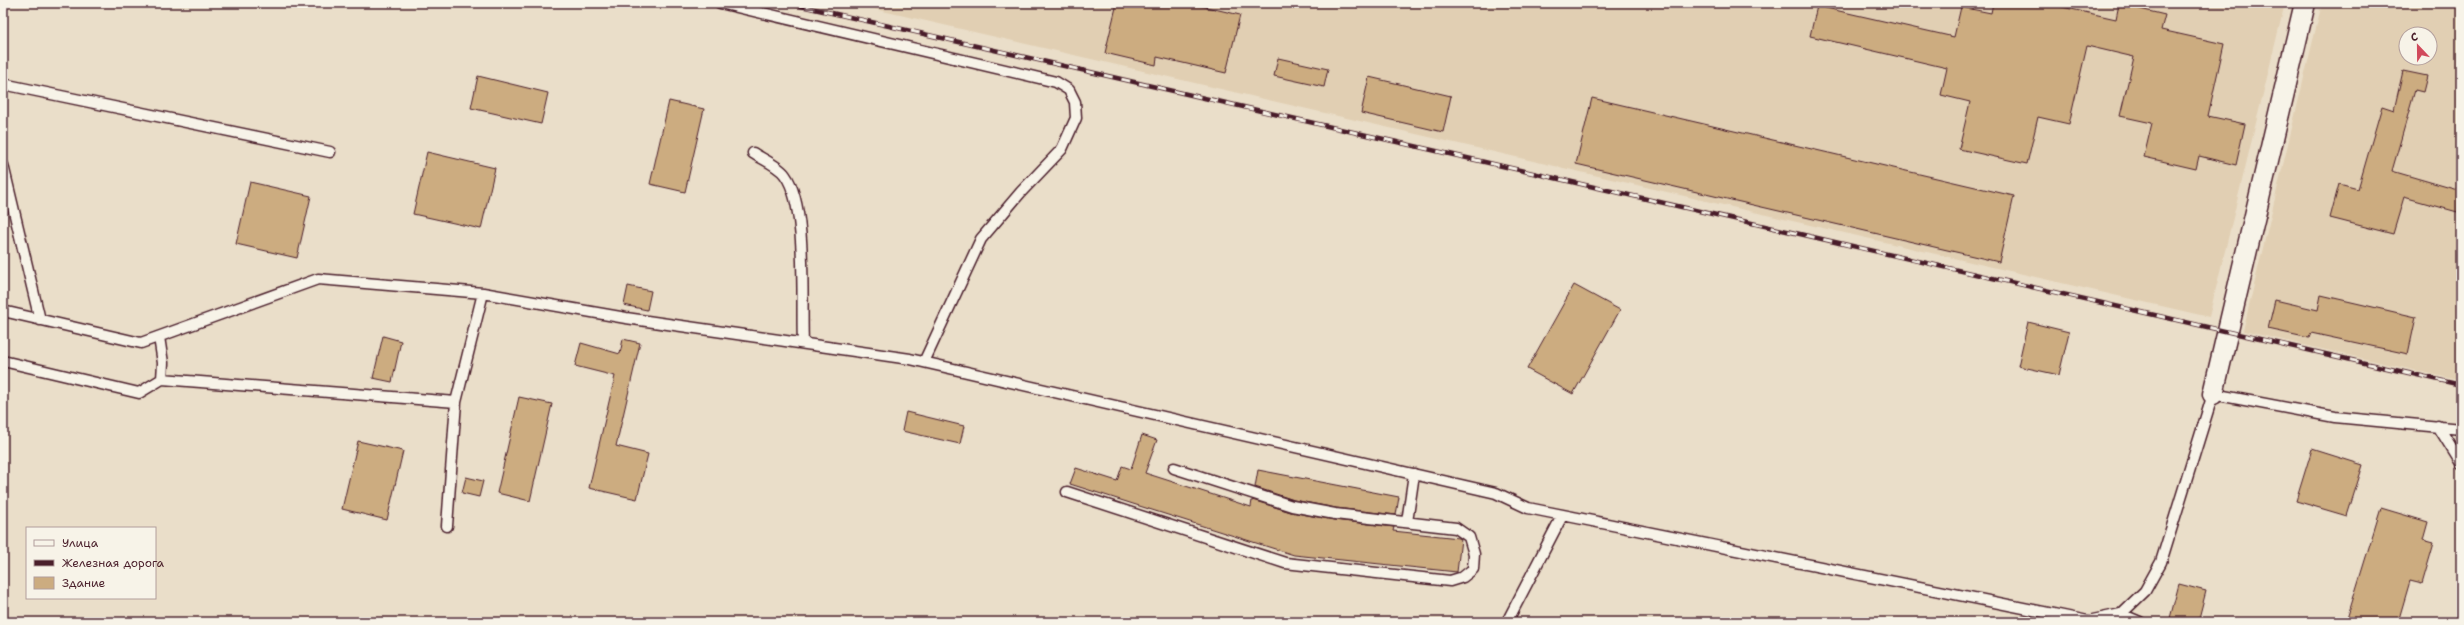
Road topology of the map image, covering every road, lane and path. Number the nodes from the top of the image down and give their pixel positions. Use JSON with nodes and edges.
{"nodes":[{"id":1,"x":720,"y":3,"type":"edge"},
{"id":2,"x":2305,"y":3,"type":"edge"},
{"id":3,"x":3,"y":84,"type":"edge"},
{"id":4,"x":330,"y":152,"type":"dead end"},
{"id":5,"x":753,"y":153,"type":"dead end"},
{"id":6,"x":3,"y":165,"type":"edge"},
{"id":7,"x":483,"y":293,"type":"junction"},
{"id":8,"x":3,"y":311,"type":"edge"},
{"id":9,"x":40,"y":320,"type":"junction"},
{"id":10,"x":158,"y":337,"type":"junction"},
{"id":11,"x":803,"y":343,"type":"junction"},
{"id":12,"x":3,"y":361,"type":"edge"},
{"id":13,"x":924,"y":362,"type":"junction"},
{"id":14,"x":162,"y":379,"type":"junction"},
{"id":15,"x":2213,"y":394,"type":"junction"},
{"id":16,"x":456,"y":402,"type":"junction"},
{"id":17,"x":2438,"y":426,"type":"junction"},
{"id":18,"x":2461,"y":429,"type":"edge"},
{"id":19,"x":2461,"y":463,"type":"edge"},
{"id":20,"x":1174,"y":468,"type":"dead end"},
{"id":21,"x":1414,"y":474,"type":"junction"},
{"id":22,"x":1067,"y":492,"type":"dead end"},
{"id":23,"x":1562,"y":516,"type":"junction"},
{"id":24,"x":1407,"y":522,"type":"junction"},
{"id":25,"x":447,"y":526,"type":"dead end"},
{"id":26,"x":2121,"y":614,"type":"junction"},
{"id":27,"x":1508,"y":622,"type":"edge"},
{"id":28,"x":2088,"y":622,"type":"edge"},
{"id":29,"x":2140,"y":622,"type":"edge"}],
"edges":[{"from":1,"to":13,"type":"lane"},
{"from":2,"to":15,"type":"street"},
{"from":3,"to":4,"type":"lane"},
{"from":5,"to":11,"type":"lane"},
{"from":6,"to":9,"type":"lane"},
{"from":7,"to":10,"type":"lane"},
{"from":7,"to":11,"type":"lane"},
{"from":7,"to":16,"type":"lane"},
{"from":8,"to":9,"type":"lane"},
{"from":9,"to":10,"type":"lane"},
{"from":10,"to":14,"type":"lane"},
{"from":11,"to":13,"type":"lane"},
{"from":12,"to":14,"type":"lane"},
{"from":13,"to":21,"type":"lane"},
{"from":14,"to":16,"type":"lane"},
{"from":15,"to":17,"type":"lane"},
{"from":15,"to":26,"type":"lane"},
{"from":16,"to":25,"type":"lane"},
{"from":17,"to":18,"type":"lane"},
{"from":17,"to":19,"type":"lane"},
{"from":20,"to":24,"type":"lane"},
{"from":21,"to":23,"type":"lane"},
{"from":21,"to":24,"type":"lane"},
{"from":22,"to":24,"type":"lane"},
{"from":23,"to":27,"type":"lane"},
{"from":23,"to":28,"type":"lane"},
{"from":26,"to":28,"type":"lane"},
{"from":26,"to":29,"type":"lane"}]}
